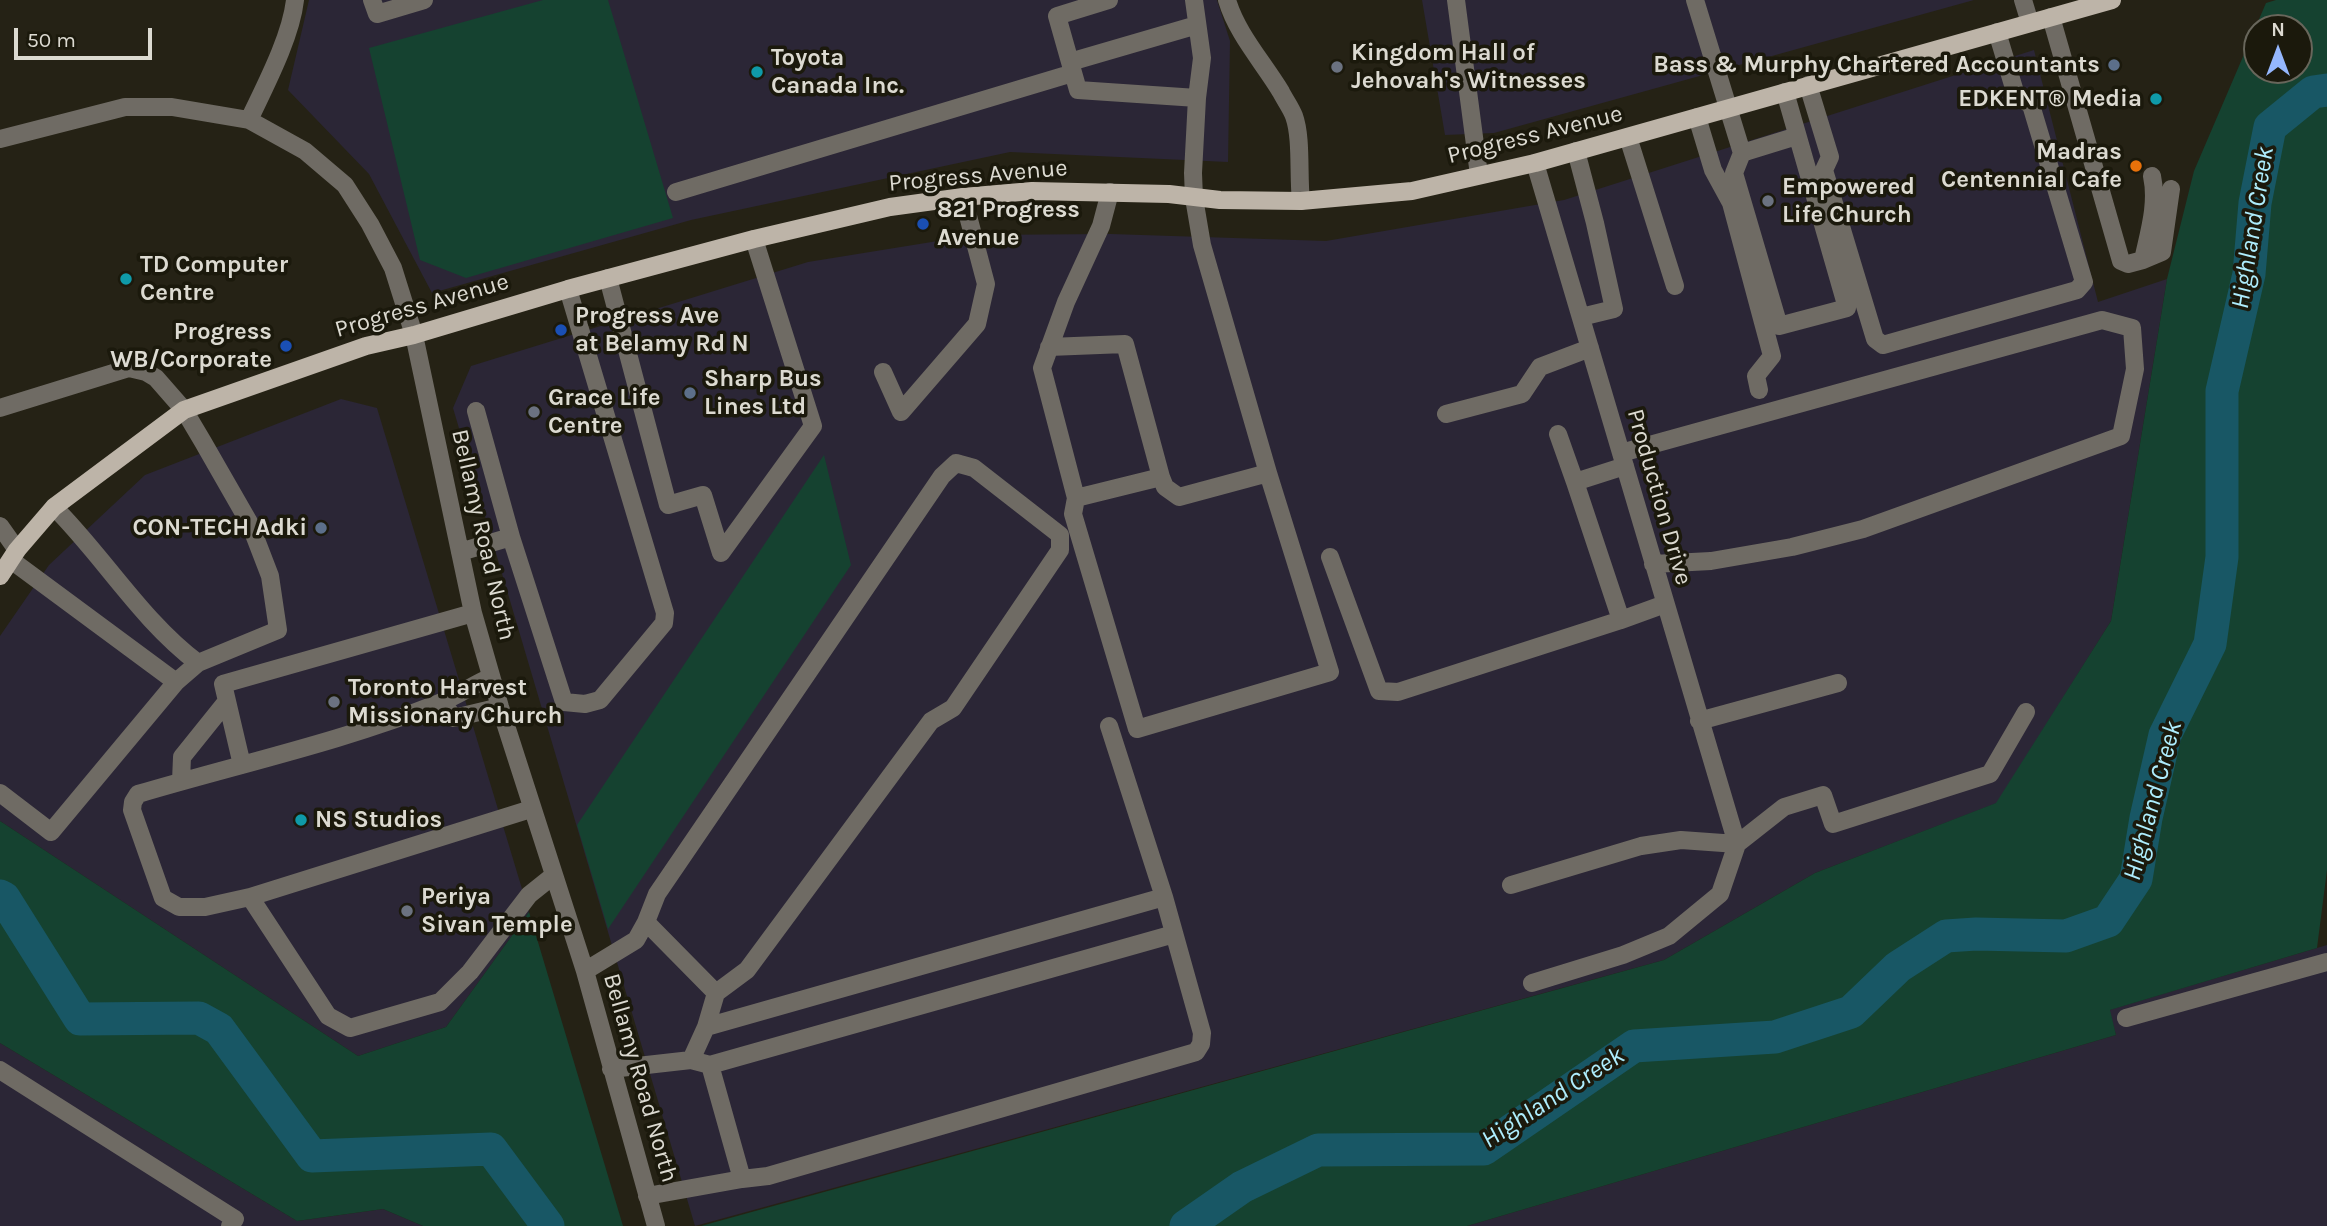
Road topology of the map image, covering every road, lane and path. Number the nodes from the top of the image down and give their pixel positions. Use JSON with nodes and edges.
{"nodes":[{"id":1,"x":295,"y":0,"type":"edge"},
{"id":2,"x":372,"y":0,"type":"edge"},
{"id":3,"x":425,"y":0,"type":"edge"},
{"id":4,"x":1108,"y":0,"type":"edge"},
{"id":5,"x":1194,"y":0,"type":"edge"},
{"id":6,"x":1227,"y":0,"type":"edge"},
{"id":7,"x":1456,"y":0,"type":"edge"},
{"id":8,"x":1695,"y":0,"type":"edge"},
{"id":9,"x":2024,"y":0,"type":"edge"},
{"id":10,"x":2112,"y":0,"type":"edge"},
{"id":11,"x":1055,"y":8,"type":"edge"},
{"id":12,"x":2051,"y":17,"type":"junction"},
{"id":13,"x":2029,"y":23,"type":"junction"},
{"id":14,"x":1197,"y":25,"type":"junction"},
{"id":15,"x":1997,"y":32,"type":"junction"},
{"id":16,"x":1072,"y":67,"type":"junction"},
{"id":17,"x":1808,"y":85,"type":"junction"},
{"id":18,"x":1785,"y":92,"type":"junction"},
{"id":19,"x":1197,"y":98,"type":"junction"},
{"id":20,"x":1728,"y":108,"type":"junction"},
{"id":21,"x":1697,"y":117,"type":"junction"},
{"id":22,"x":249,"y":120,"type":"junction"},
{"id":23,"x":1628,"y":136,"type":"junction"},
{"id":24,"x":1797,"y":136,"type":"junction"},
{"id":25,"x":0,"y":139,"type":"edge"},
{"id":26,"x":1576,"y":151,"type":"junction"},
{"id":27,"x":1742,"y":153,"type":"junction"},
{"id":28,"x":1535,"y":163,"type":"junction"},
{"id":29,"x":1479,"y":175,"type":"junction"},
{"id":30,"x":2152,"y":176,"type":"dead end"},
{"id":31,"x":2171,"y":189,"type":"dead end"},
{"id":32,"x":676,"y":192,"type":"dead end"},
{"id":33,"x":1110,"y":192,"type":"junction"},
{"id":34,"x":963,"y":197,"type":"junction"},
{"id":35,"x":1194,"y":198,"type":"junction"},
{"id":36,"x":1301,"y":201,"type":"junction"},
{"id":37,"x":754,"y":239,"type":"junction"},
{"id":38,"x":2143,"y":260,"type":"junction"},
{"id":39,"x":608,"y":278,"type":"junction"},
{"id":40,"x":1675,"y":286,"type":"dead end"},
{"id":41,"x":568,"y":289,"type":"junction"},
{"id":42,"x":1581,"y":317,"type":"junction"},
{"id":43,"x":414,"y":335,"type":"junction"},
{"id":44,"x":1049,"y":347,"type":"junction"},
{"id":45,"x":1590,"y":348,"type":"junction"},
{"id":46,"x":883,"y":372,"type":"dead end"},
{"id":47,"x":1759,"y":390,"type":"dead end"},
{"id":48,"x":0,"y":408,"type":"edge"},
{"id":49,"x":184,"y":410,"type":"junction"},
{"id":50,"x":476,"y":411,"type":"dead end"},
{"id":51,"x":1446,"y":414,"type":"dead end"},
{"id":52,"x":1559,"y":434,"type":"dead end"},
{"id":53,"x":1623,"y":460,"type":"junction"},
{"id":54,"x":1268,"y":473,"type":"junction"},
{"id":55,"x":1161,"y":477,"type":"junction"},
{"id":56,"x":1575,"y":482,"type":"junction"},
{"id":57,"x":1076,"y":498,"type":"junction"},
{"id":58,"x":54,"y":507,"type":"junction"},
{"id":59,"x":0,"y":526,"type":"edge"},
{"id":60,"x":511,"y":537,"type":"junction"},
{"id":61,"x":460,"y":552,"type":"junction"},
{"id":62,"x":14,"y":555,"type":"junction"},
{"id":63,"x":1330,"y":557,"type":"dead end"},
{"id":64,"x":1653,"y":564,"type":"junction"},
{"id":65,"x":0,"y":576,"type":"edge"},
{"id":66,"x":1665,"y":604,"type":"junction"},
{"id":67,"x":473,"y":613,"type":"junction"},
{"id":68,"x":1621,"y":620,"type":"junction"},
{"id":69,"x":198,"y":663,"type":"junction"},
{"id":70,"x":491,"y":677,"type":"junction"},
{"id":71,"x":176,"y":682,"type":"junction"},
{"id":72,"x":1838,"y":683,"type":"dead end"},
{"id":73,"x":226,"y":701,"type":"junction"},
{"id":74,"x":442,"y":702,"type":"junction"},
{"id":75,"x":500,"y":707,"type":"junction"},
{"id":76,"x":2026,"y":712,"type":"dead end"},
{"id":77,"x":1699,"y":722,"type":"junction"},
{"id":78,"x":1109,"y":726,"type":"dead end"},
{"id":79,"x":243,"y":765,"type":"junction"},
{"id":80,"x":181,"y":781,"type":"junction"},
{"id":81,"x":0,"y":793,"type":"edge"},
{"id":82,"x":531,"y":809,"type":"junction"},
{"id":83,"x":1737,"y":844,"type":"junction"},
{"id":84,"x":554,"y":875,"type":"junction"},
{"id":85,"x":1511,"y":886,"type":"dead end"},
{"id":86,"x":250,"y":897,"type":"junction"},
{"id":87,"x":1164,"y":897,"type":"junction"},
{"id":88,"x":646,"y":922,"type":"junction"},
{"id":89,"x":1174,"y":933,"type":"junction"},
{"id":90,"x":2327,"y":962,"type":"edge"},
{"id":91,"x":584,"y":971,"type":"junction"},
{"id":92,"x":1532,"y":983,"type":"dead end"},
{"id":93,"x":716,"y":993,"type":"junction"},
{"id":94,"x":2126,"y":1018,"type":"dead end"},
{"id":95,"x":706,"y":1027,"type":"junction"},
{"id":96,"x":691,"y":1060,"type":"junction"},
{"id":97,"x":710,"y":1065,"type":"junction"},
{"id":98,"x":611,"y":1069,"type":"junction"},
{"id":99,"x":0,"y":1070,"type":"edge"},
{"id":100,"x":742,"y":1180,"type":"junction"},
{"id":101,"x":647,"y":1196,"type":"junction"},
{"id":102,"x":230,"y":1226,"type":"edge"},
{"id":103,"x":656,"y":1226,"type":"edge"}],
"edges":[{"from":1,"to":22,"type":"street"},
{"from":2,"to":3,"type":"street"},
{"from":4,"to":11,"type":"street"},
{"from":5,"to":14,"type":"street"},
{"from":6,"to":36,"type":"street"},
{"from":7,"to":29,"type":"street"},
{"from":8,"to":20,"type":"street"},
{"from":9,"to":13,"type":"street"},
{"from":10,"to":12,"type":"main road","name":"Progress Avenue"},
{"from":11,"to":16,"type":"street"},
{"from":12,"to":13,"type":"main road","name":"Progress Avenue"},
{"from":12,"to":38,"type":"street"},
{"from":13,"to":15,"type":"main road","name":"Progress Avenue"},
{"from":14,"to":16,"type":"street"},
{"from":14,"to":19,"type":"street"},
{"from":15,"to":17,"type":"main road","name":"Progress Avenue"},
{"from":15,"to":17,"type":"street"},
{"from":16,"to":19,"type":"street"},
{"from":16,"to":32,"type":"street"},
{"from":17,"to":18,"type":"main road","name":"Progress Avenue"},
{"from":18,"to":20,"type":"main road","name":"Progress Avenue"},
{"from":18,"to":24,"type":"street"},
{"from":19,"to":35,"type":"street"},
{"from":20,"to":21,"type":"main road","name":"Progress Avenue"},
{"from":20,"to":27,"type":"street"},
{"from":21,"to":23,"type":"main road","name":"Progress Avenue"},
{"from":21,"to":47,"type":"street"},
{"from":22,"to":25,"type":"street","name":"Bellamy Road North"},
{"from":22,"to":43,"type":"street","name":"Bellamy Road North"},
{"from":23,"to":26,"type":"main road","name":"Progress Avenue"},
{"from":23,"to":40,"type":"street"},
{"from":24,"to":27,"type":"street"},
{"from":24,"to":27,"type":"street"},
{"from":26,"to":28,"type":"main road","name":"Progress Avenue"},
{"from":26,"to":42,"type":"street"},
{"from":28,"to":29,"type":"main road","name":"Progress Avenue"},
{"from":28,"to":42,"type":"street","name":"Production Drive"},
{"from":29,"to":36,"type":"main road","name":"Progress Avenue"},
{"from":30,"to":38,"type":"street"},
{"from":31,"to":38,"type":"street"},
{"from":33,"to":34,"type":"main road","name":"Progress Avenue"},
{"from":33,"to":35,"type":"main road","name":"Progress Avenue"},
{"from":33,"to":44,"type":"street"},
{"from":34,"to":37,"type":"main road","name":"Progress Avenue"},
{"from":34,"to":46,"type":"street"},
{"from":35,"to":36,"type":"main road","name":"Progress Avenue"},
{"from":35,"to":54,"type":"street"},
{"from":37,"to":39,"type":"main road","name":"Progress Avenue"},
{"from":37,"to":39,"type":"street"},
{"from":39,"to":41,"type":"main road","name":"Progress Avenue"},
{"from":41,"to":43,"type":"main road","name":"Progress Avenue"},
{"from":41,"to":60,"type":"street"},
{"from":42,"to":45,"type":"street","name":"Production Drive"},
{"from":43,"to":49,"type":"main road","name":"Progress Avenue"},
{"from":43,"to":61,"type":"street","name":"Bellamy Road North"},
{"from":44,"to":55,"type":"street"},
{"from":44,"to":57,"type":"street"},
{"from":45,"to":51,"type":"street"},
{"from":45,"to":53,"type":"street","name":"Production Drive"},
{"from":48,"to":49,"type":"street"},
{"from":49,"to":58,"type":"main road","name":"Progress Avenue"},
{"from":49,"to":69,"type":"street"},
{"from":50,"to":60,"type":"street"},
{"from":52,"to":56,"type":"street"},
{"from":53,"to":56,"type":"street"},
{"from":53,"to":64,"type":"street","name":"Production Drive"},
{"from":53,"to":64,"type":"street"},
{"from":54,"to":55,"type":"street"},
{"from":54,"to":57,"type":"street"},
{"from":55,"to":57,"type":"street"},
{"from":56,"to":68,"type":"street"},
{"from":58,"to":62,"type":"main road","name":"Progress Avenue"},
{"from":58,"to":69,"type":"street"},
{"from":59,"to":62,"type":"street"},
{"from":60,"to":61,"type":"street"},
{"from":61,"to":67,"type":"street","name":"Bellamy Road North"},
{"from":62,"to":65,"type":"main road","name":"Progress Avenue"},
{"from":62,"to":71,"type":"street"},
{"from":63,"to":68,"type":"street"},
{"from":64,"to":66,"type":"street","name":"Production Drive"},
{"from":66,"to":68,"type":"street"},
{"from":66,"to":77,"type":"street","name":"Production Drive"},
{"from":67,"to":70,"type":"street","name":"Bellamy Road North"},
{"from":67,"to":73,"type":"street"},
{"from":69,"to":71,"type":"street"},
{"from":70,"to":74,"type":"street"},
{"from":70,"to":75,"type":"street","name":"Bellamy Road North"},
{"from":71,"to":81,"type":"street"},
{"from":72,"to":77,"type":"street"},
{"from":73,"to":79,"type":"street"},
{"from":73,"to":80,"type":"street"},
{"from":74,"to":75,"type":"street"},
{"from":74,"to":79,"type":"street"},
{"from":75,"to":82,"type":"street","name":"Bellamy Road North"},
{"from":76,"to":83,"type":"street"},
{"from":77,"to":83,"type":"street","name":"Production Drive"},
{"from":78,"to":87,"type":"street"},
{"from":79,"to":80,"type":"street"},
{"from":80,"to":86,"type":"street"},
{"from":82,"to":84,"type":"street","name":"Bellamy Road North"},
{"from":82,"to":86,"type":"street"},
{"from":83,"to":85,"type":"street"},
{"from":83,"to":92,"type":"street"},
{"from":84,"to":86,"type":"street"},
{"from":84,"to":91,"type":"street","name":"Bellamy Road North"},
{"from":87,"to":89,"type":"street"},
{"from":87,"to":95,"type":"street"},
{"from":88,"to":91,"type":"street"},
{"from":88,"to":93,"type":"street"},
{"from":88,"to":93,"type":"street"},
{"from":89,"to":97,"type":"street"},
{"from":89,"to":100,"type":"street"},
{"from":90,"to":94,"type":"street"},
{"from":91,"to":98,"type":"street","name":"Bellamy Road North"},
{"from":93,"to":95,"type":"street"},
{"from":95,"to":96,"type":"street"},
{"from":96,"to":97,"type":"street"},
{"from":96,"to":98,"type":"street"},
{"from":97,"to":100,"type":"street"},
{"from":98,"to":101,"type":"street","name":"Bellamy Road North"},
{"from":99,"to":102,"type":"street"},
{"from":100,"to":101,"type":"street"},
{"from":101,"to":103,"type":"street","name":"Bellamy Road North"}]}
